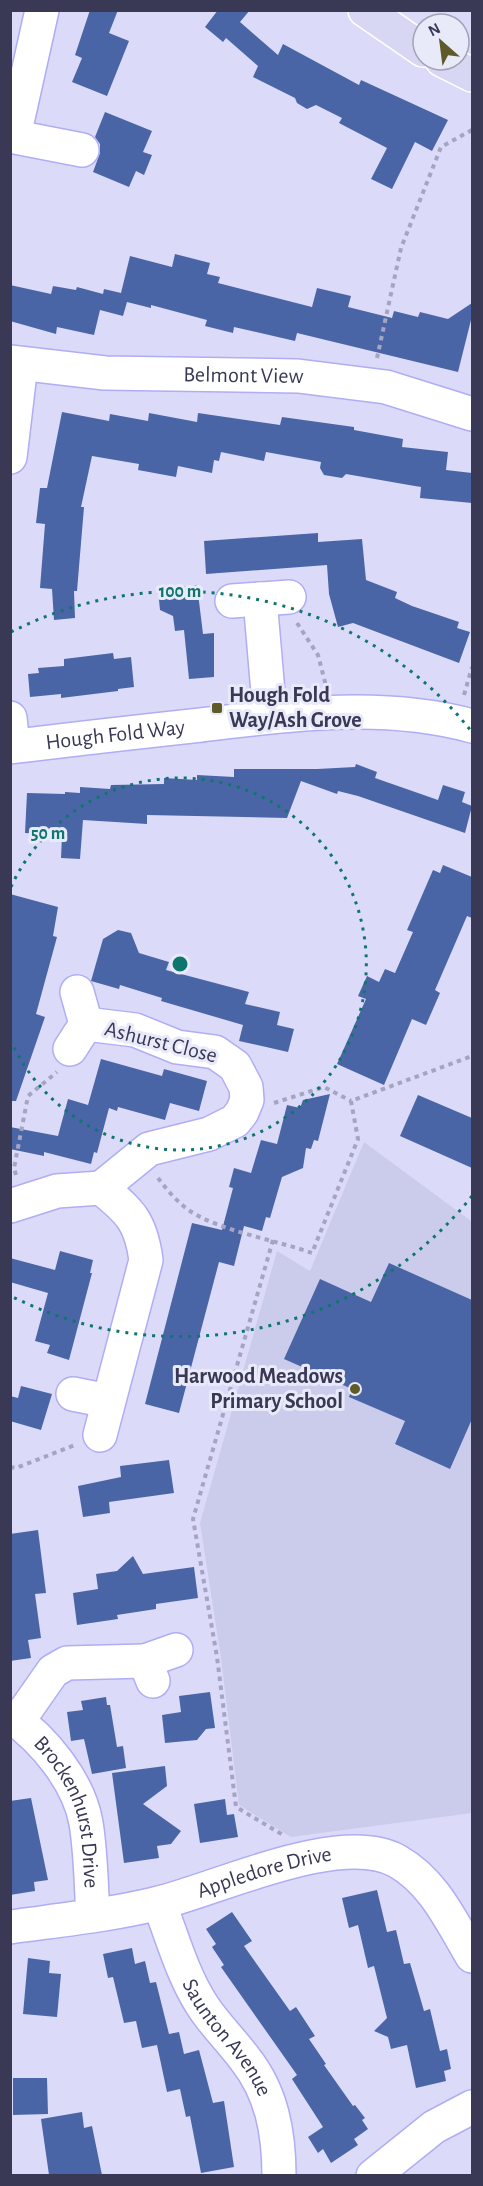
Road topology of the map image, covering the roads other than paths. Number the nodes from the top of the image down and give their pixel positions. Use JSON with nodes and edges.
{"nodes":[{"id":1,"x":42,"y":10,"type":"edge"},
{"id":2,"x":365,"y":10,"type":"edge"},
{"id":3,"x":411,"y":42,"type":"edge"},
{"id":4,"x":12,"y":136,"type":"edge"},
{"id":5,"x":82,"y":150,"type":"dead end"},
{"id":6,"x":16,"y":363,"type":"edge"},
{"id":7,"x":472,"y":414,"type":"edge"},
{"id":8,"x":10,"y":457,"type":"edge"},
{"id":9,"x":260,"y":599,"type":"road end"},
{"id":10,"x":270,"y":716,"type":"junction"},
{"id":11,"x":472,"y":726,"type":"edge"},
{"id":12,"x":11,"y":737,"type":"edge"},
{"id":13,"x":77,"y":992,"type":"dead end"},
{"id":14,"x":101,"y":1188,"type":"junction"},
{"id":15,"x":17,"y":1204,"type":"edge"},
{"id":16,"x":73,"y":1394,"type":"dead end"},
{"id":17,"x":108,"y":1401,"type":"junction"},
{"id":18,"x":100,"y":1435,"type":"road end"},
{"id":19,"x":176,"y":1650,"type":"dead end"},
{"id":20,"x":14,"y":1719,"type":"edge"},
{"id":21,"x":159,"y":1903,"type":"junction"},
{"id":22,"x":93,"y":1915,"type":"junction"},
{"id":23,"x":10,"y":1927,"type":"edge"},
{"id":24,"x":472,"y":1956,"type":"edge"},
{"id":25,"x":472,"y":2107,"type":"edge"},
{"id":26,"x":279,"y":2175,"type":"edge"},
{"id":27,"x":373,"y":2175,"type":"edge"}],
"edges":[{"from":1,"to":4,"type":"street"},
{"from":2,"to":3,"type":"main road"},
{"from":4,"to":5,"type":"street"},
{"from":6,"to":7,"type":"street","name":"Belmont View"},
{"from":6,"to":8,"type":"street"},
{"from":9,"to":10,"type":"street"},
{"from":10,"to":11,"type":"street","name":"Hough Fold Way"},
{"from":10,"to":12,"type":"street","name":"Hough Fold Way"},
{"from":13,"to":14,"type":"street","name":"Ashurst Close"},
{"from":14,"to":15,"type":"street"},
{"from":14,"to":17,"type":"street"},
{"from":16,"to":17,"type":"street"},
{"from":17,"to":18,"type":"street"},
{"from":19,"to":20,"type":"street","name":"Brockenhurst Drive"},
{"from":20,"to":22,"type":"street","name":"Brockenhurst Drive"},
{"from":21,"to":22,"type":"street","name":"Appledore Drive"},
{"from":21,"to":24,"type":"street","name":"Appledore Drive"},
{"from":21,"to":26,"type":"street","name":"Saunton Avenue"},
{"from":22,"to":23,"type":"street","name":"Appledore Drive"},
{"from":25,"to":27,"type":"street"}]}
